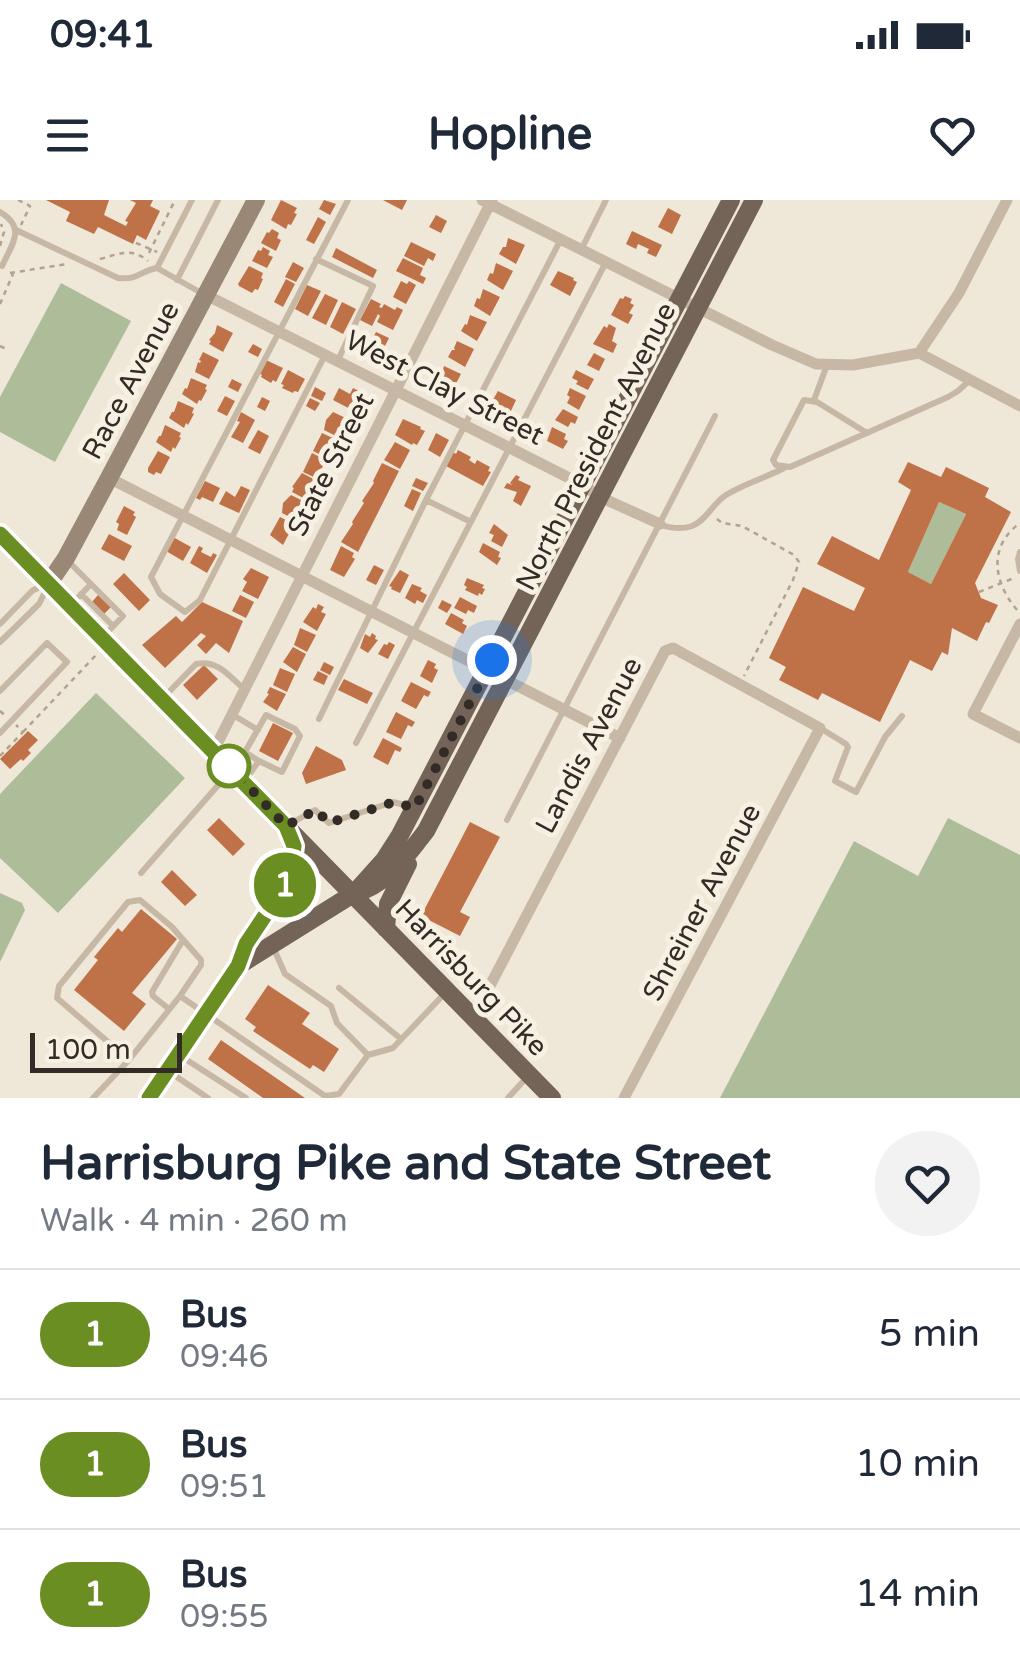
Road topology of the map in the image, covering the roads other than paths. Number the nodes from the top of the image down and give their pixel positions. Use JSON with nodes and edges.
{"nodes":[{"id":1,"x":192,"y":200,"type":"edge"},
{"id":2,"x":218,"y":200,"type":"edge"},
{"id":3,"x":256,"y":200,"type":"edge"},
{"id":4,"x":348,"y":200,"type":"edge"},
{"id":5,"x":606,"y":200,"type":"edge"},
{"id":6,"x":730,"y":200,"type":"edge"},
{"id":7,"x":754,"y":200,"type":"edge"},
{"id":8,"x":1008,"y":200,"type":"edge"},
{"id":9,"x":488,"y":201,"type":"edge"},
{"id":10,"x":0,"y":212,"type":"edge"},
{"id":11,"x":17,"y":230,"type":"junction"},
{"id":12,"x":561,"y":240,"type":"junction"},
{"id":13,"x":581,"y":250,"type":"junction"},
{"id":14,"x":316,"y":258,"type":"junction"},
{"id":15,"x":606,"y":262,"type":"junction"},
{"id":16,"x":1,"y":267,"type":"edge"},
{"id":17,"x":157,"y":268,"type":"junction"},
{"id":18,"x":177,"y":280,"type":"junction"},
{"id":19,"x":206,"y":296,"type":"junction"},
{"id":20,"x":680,"y":299,"type":"junction"},
{"id":21,"x":698,"y":308,"type":"junction"},
{"id":22,"x":279,"y":332,"type":"junction"},
{"id":23,"x":919,"y":353,"type":"junction"},
{"id":24,"x":325,"y":355,"type":"junction"},
{"id":25,"x":338,"y":362,"type":"junction"},
{"id":26,"x":828,"y":364,"type":"junction"},
{"id":27,"x":970,"y":380,"type":"junction"},
{"id":28,"x":395,"y":391,"type":"junction"},
{"id":29,"x":814,"y":400,"type":"junction"},
{"id":30,"x":1020,"y":406,"type":"edge"},
{"id":31,"x":716,"y":416,"type":"dead end"},
{"id":32,"x":466,"y":426,"type":"junction"},
{"id":33,"x":867,"y":433,"type":"junction"},
{"id":34,"x":510,"y":448,"type":"junction"},
{"id":35,"x":785,"y":467,"type":"junction"},
{"id":36,"x":109,"y":478,"type":"junction"},
{"id":37,"x":583,"y":485,"type":"junction"},
{"id":38,"x":600,"y":497,"type":"junction"},
{"id":39,"x":426,"y":500,"type":"junction"},
{"id":40,"x":183,"y":516,"type":"junction"},
{"id":41,"x":471,"y":522,"type":"junction"},
{"id":42,"x":660,"y":524,"type":"junction"},
{"id":43,"x":0,"y":534,"type":"edge"},
{"id":44,"x":232,"y":541,"type":"junction"},
{"id":45,"x":1020,"y":552,"type":"edge"},
{"id":46,"x":66,"y":558,"type":"junction"},
{"id":47,"x":1020,"y":573,"type":"edge"},
{"id":48,"x":302,"y":576,"type":"junction"},
{"id":49,"x":49,"y":583,"type":"junction"},
{"id":50,"x":91,"y":584,"type":"junction"},
{"id":51,"x":76,"y":600,"type":"junction"},
{"id":52,"x":371,"y":611,"type":"junction"},
{"id":53,"x":0,"y":624,"type":"edge"},
{"id":54,"x":1020,"y":624,"type":"edge"},
{"id":55,"x":414,"y":632,"type":"junction"},
{"id":56,"x":108,"y":635,"type":"junction"},
{"id":57,"x":0,"y":642,"type":"edge"},
{"id":58,"x":487,"y":670,"type":"junction"},
{"id":59,"x":505,"y":679,"type":"junction"},
{"id":60,"x":244,"y":690,"type":"junction"},
{"id":61,"x":0,"y":691,"type":"edge"},
{"id":62,"x":162,"y":698,"type":"junction"},
{"id":63,"x":565,"y":710,"type":"junction"},
{"id":64,"x":232,"y":714,"type":"junction"},
{"id":65,"x":902,"y":716,"type":"dead end"},
{"id":66,"x":319,"y":718,"type":"dead end"},
{"id":67,"x":820,"y":728,"type":"junction"},
{"id":68,"x":258,"y":730,"type":"junction"},
{"id":69,"x":1,"y":731,"type":"edge"},
{"id":70,"x":620,"y":738,"type":"junction"},
{"id":71,"x":1020,"y":738,"type":"edge"},
{"id":72,"x":356,"y":743,"type":"dead end"},
{"id":73,"x":214,"y":750,"type":"junction"},
{"id":74,"x":260,"y":761,"type":"junction"},
{"id":75,"x":238,"y":775,"type":"junction"},
{"id":76,"x":415,"y":808,"type":"junction"},
{"id":77,"x":507,"y":820,"type":"dead end"},
{"id":78,"x":286,"y":826,"type":"junction"},
{"id":79,"x":426,"y":831,"type":"junction"},
{"id":80,"x":140,"y":873,"type":"dead end"},
{"id":81,"x":353,"y":894,"type":"junction"},
{"id":82,"x":386,"y":929,"type":"junction"},
{"id":83,"x":184,"y":940,"type":"junction"},
{"id":84,"x":273,"y":944,"type":"junction"},
{"id":85,"x":238,"y":966,"type":"junction"},
{"id":86,"x":339,"y":988,"type":"dead end"},
{"id":87,"x":447,"y":992,"type":"junction"},
{"id":88,"x":180,"y":996,"type":"junction"},
{"id":89,"x":170,"y":1009,"type":"junction"},
{"id":90,"x":205,"y":1014,"type":"junction"},
{"id":91,"x":473,"y":1018,"type":"junction"},
{"id":92,"x":402,"y":1039,"type":"junction"},
{"id":93,"x":368,"y":1055,"type":"junction"},
{"id":94,"x":129,"y":1060,"type":"junction"},
{"id":95,"x":172,"y":1063,"type":"junction"},
{"id":96,"x":529,"y":1075,"type":"junction"},
{"id":97,"x":94,"y":1098,"type":"edge"},
{"id":98,"x":149,"y":1098,"type":"edge"},
{"id":99,"x":208,"y":1098,"type":"edge"},
{"id":100,"x":246,"y":1098,"type":"edge"},
{"id":101,"x":508,"y":1098,"type":"edge"},
{"id":102,"x":552,"y":1098,"type":"edge"},
{"id":103,"x":624,"y":1098,"type":"edge"}],
"edges":[{"from":1,"to":17,"type":"lane"},
{"from":2,"to":18,"type":"lane"},
{"from":3,"to":19,"type":"main road","name":"Race Avenue"},
{"from":4,"to":14,"type":"lane"},
{"from":5,"to":13,"type":"lane"},
{"from":6,"to":20,"type":"main road","name":"North President Avenue"},
{"from":7,"to":21,"type":"main road","name":"North President Avenue"},
{"from":8,"to":23,"type":"street"},
{"from":9,"to":12,"type":"street"},
{"from":9,"to":28,"type":"street","name":"State Street"},
{"from":10,"to":11,"type":"lane"},
{"from":11,"to":16,"type":"lane"},
{"from":11,"to":17,"type":"lane"},
{"from":12,"to":13,"type":"street"},
{"from":12,"to":32,"type":"lane"},
{"from":13,"to":15,"type":"street"},
{"from":14,"to":22,"type":"lane"},
{"from":14,"to":25,"type":"lane"},
{"from":15,"to":20,"type":"street"},
{"from":15,"to":34,"type":"lane"},
{"from":17,"to":18,"type":"lane"},
{"from":18,"to":19,"type":"lane"},
{"from":19,"to":22,"type":"street","name":"West Clay Street"},
{"from":19,"to":36,"type":"main road","name":"Race Avenue"},
{"from":20,"to":21,"type":"street"},
{"from":20,"to":37,"type":"main road","name":"North President Avenue"},
{"from":21,"to":26,"type":"street"},
{"from":21,"to":38,"type":"main road","name":"North President Avenue"},
{"from":22,"to":24,"type":"street","name":"West Clay Street"},
{"from":22,"to":40,"type":"lane"},
{"from":23,"to":26,"type":"street"},
{"from":23,"to":27,"type":"street"},
{"from":24,"to":25,"type":"street","name":"West Clay Street"},
{"from":24,"to":44,"type":"lane"},
{"from":25,"to":28,"type":"street","name":"West Clay Street"},
{"from":26,"to":29,"type":"lane"},
{"from":27,"to":30,"type":"street"},
{"from":27,"to":33,"type":"lane"},
{"from":28,"to":32,"type":"street","name":"West Clay Street"},
{"from":28,"to":48,"type":"street","name":"State Street"},
{"from":29,"to":33,"type":"lane"},
{"from":29,"to":35,"type":"lane"},
{"from":31,"to":42,"type":"lane"},
{"from":32,"to":34,"type":"street","name":"West Clay Street"},
{"from":32,"to":39,"type":"lane"},
{"from":33,"to":35,"type":"lane"},
{"from":34,"to":37,"type":"street","name":"West Clay Street"},
{"from":34,"to":41,"type":"lane"},
{"from":35,"to":42,"type":"lane"},
{"from":36,"to":40,"type":"street"},
{"from":36,"to":46,"type":"main road","name":"Race Avenue"},
{"from":37,"to":38,"type":"street","name":"West Clay Street"},
{"from":37,"to":58,"type":"main road","name":"North President Avenue"},
{"from":38,"to":42,"type":"street","name":"West Clay Street"},
{"from":38,"to":59,"type":"main road","name":"North President Avenue"},
{"from":39,"to":41,"type":"lane"},
{"from":39,"to":52,"type":"lane"},
{"from":40,"to":44,"type":"street"},
{"from":40,"to":44,"type":"lane"},
{"from":41,"to":55,"type":"lane"},
{"from":42,"to":63,"type":"lane"},
{"from":43,"to":49,"type":"main road","name":"Harrisburg Pike"},
{"from":44,"to":48,"type":"street"},
{"from":45,"to":47,"type":"lane"},
{"from":46,"to":49,"type":"main road","name":"Race Avenue"},
{"from":46,"to":50,"type":"lane"},
{"from":48,"to":52,"type":"street"},
{"from":48,"to":60,"type":"street","name":"State Street"},
{"from":49,"to":51,"type":"main road","name":"Harrisburg Pike"},
{"from":49,"to":53,"type":"lane"},
{"from":49,"to":57,"type":"lane"},
{"from":50,"to":51,"type":"lane"},
{"from":50,"to":56,"type":"lane"},
{"from":51,"to":56,"type":"main road","name":"Harrisburg Pike"},
{"from":51,"to":56,"type":"lane"},
{"from":52,"to":55,"type":"street"},
{"from":52,"to":66,"type":"lane"},
{"from":54,"to":71,"type":"street"},
{"from":55,"to":58,"type":"street"},
{"from":55,"to":72,"type":"lane"},
{"from":56,"to":62,"type":"main road","name":"Harrisburg Pike"},
{"from":58,"to":59,"type":"street"},
{"from":58,"to":76,"type":"main road","name":"North President Avenue"},
{"from":59,"to":63,"type":"street"},
{"from":59,"to":79,"type":"main road","name":"North President Avenue"},
{"from":60,"to":62,"type":"lane"},
{"from":60,"to":64,"type":"street","name":"State Street"},
{"from":61,"to":69,"type":"lane"},
{"from":62,"to":73,"type":"main road","name":"Harrisburg Pike"},
{"from":63,"to":70,"type":"street"},
{"from":63,"to":77,"type":"lane"},
{"from":64,"to":68,"type":"lane"},
{"from":64,"to":73,"type":"street","name":"State Street"},
{"from":65,"to":67,"type":"lane"},
{"from":67,"to":70,"type":"street","name":"Landis Avenue"},
{"from":67,"to":103,"type":"street","name":"Shreiner Avenue"},
{"from":68,"to":74,"type":"lane"},
{"from":68,"to":74,"type":"lane"},
{"from":70,"to":91,"type":"street","name":"Landis Avenue"},
{"from":73,"to":75,"type":"main road","name":"Harrisburg Pike"},
{"from":74,"to":75,"type":"lane"},
{"from":75,"to":78,"type":"main road","name":"Harrisburg Pike"},
{"from":75,"to":80,"type":"lane"},
{"from":76,"to":78,"type":"lane"},
{"from":76,"to":81,"type":"main road","name":"North President Avenue"},
{"from":78,"to":81,"type":"main road","name":"Harrisburg Pike"},
{"from":78,"to":85,"type":"main road"},
{"from":79,"to":81,"type":"main road","name":"North President Avenue"},
{"from":79,"to":82,"type":"main road"},
{"from":81,"to":82,"type":"main road","name":"Harrisburg Pike"},
{"from":81,"to":84,"type":"main road"},
{"from":82,"to":87,"type":"main road","name":"Harrisburg Pike"},
{"from":83,"to":88,"type":"lane"},
{"from":83,"to":89,"type":"lane"},
{"from":83,"to":94,"type":"lane"},
{"from":84,"to":85,"type":"main road"},
{"from":84,"to":93,"type":"lane"},
{"from":85,"to":90,"type":"main road"},
{"from":86,"to":92,"type":"lane"},
{"from":87,"to":91,"type":"main road","name":"Harrisburg Pike"},
{"from":87,"to":92,"type":"lane"},
{"from":88,"to":89,"type":"lane"},
{"from":88,"to":90,"type":"lane"},
{"from":89,"to":94,"type":"lane"},
{"from":90,"to":93,"type":"lane"},
{"from":90,"to":95,"type":"main road"},
{"from":91,"to":96,"type":"main road","name":"Harrisburg Pike"},
{"from":92,"to":93,"type":"lane"},
{"from":94,"to":97,"type":"lane"},
{"from":95,"to":98,"type":"main road"},
{"from":95,"to":99,"type":"lane"},
{"from":95,"to":100,"type":"lane"},
{"from":96,"to":101,"type":"lane"},
{"from":96,"to":102,"type":"main road","name":"Harrisburg Pike"}]}
